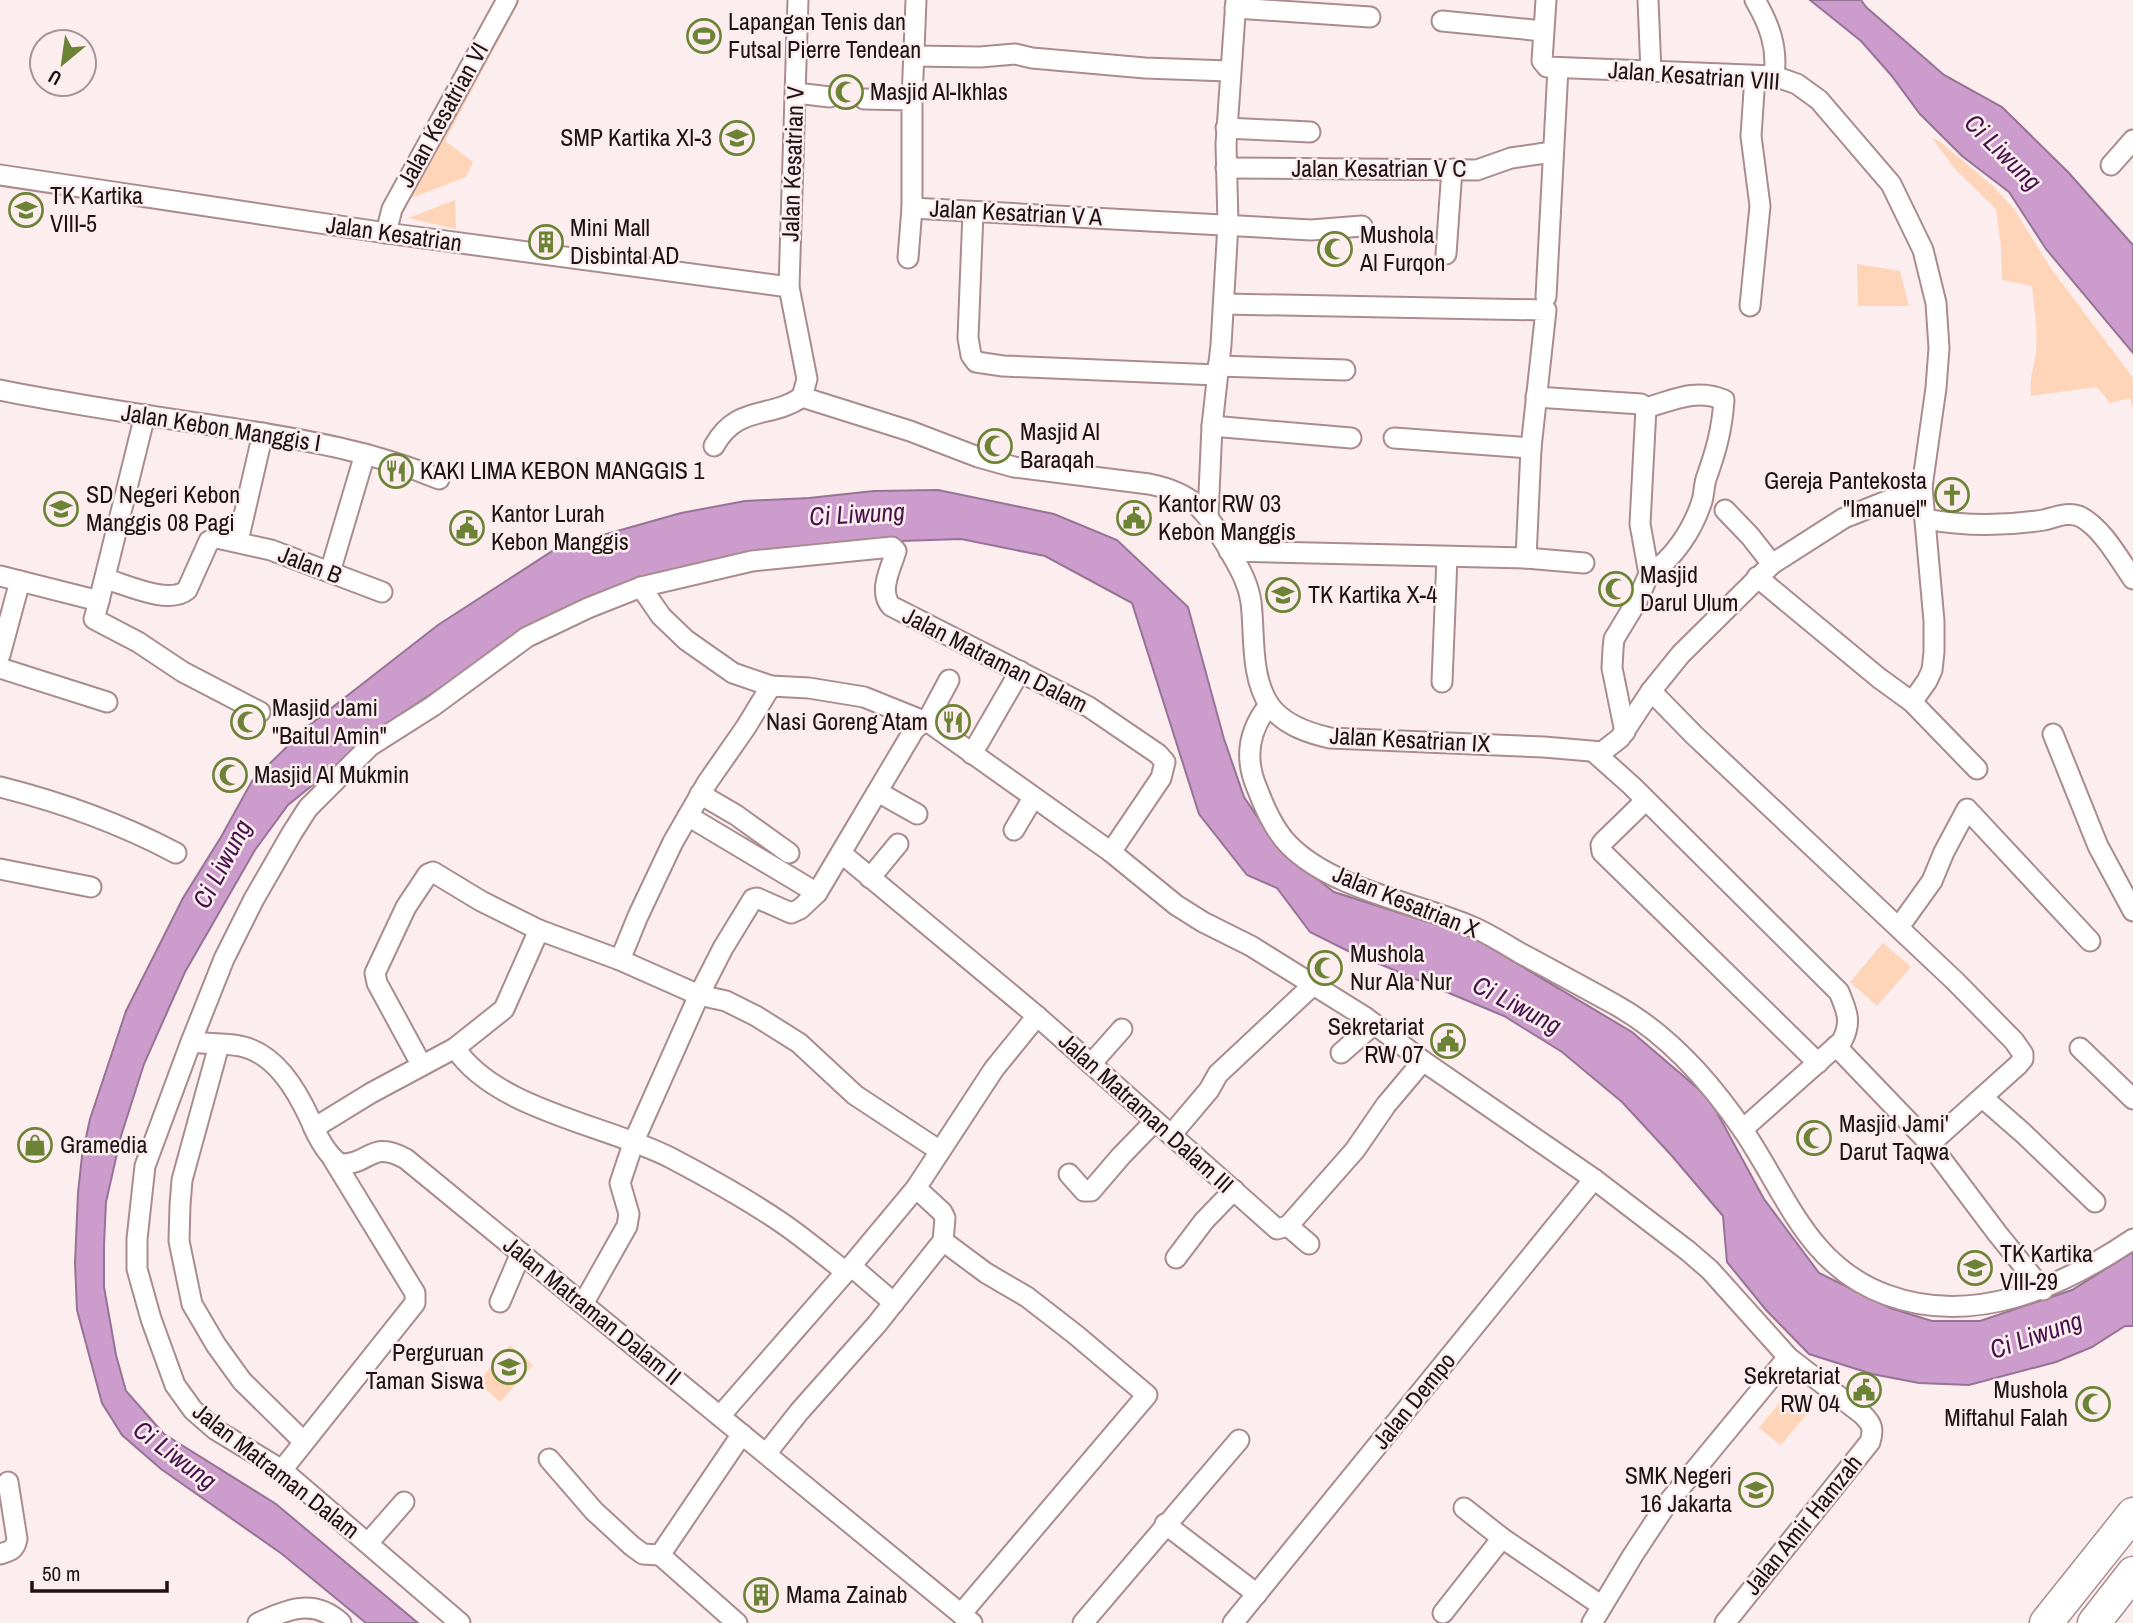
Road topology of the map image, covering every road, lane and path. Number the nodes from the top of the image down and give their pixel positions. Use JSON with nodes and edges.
{"nodes":[{"id":1,"x":506,"y":0,"type":"edge"},
{"id":2,"x":798,"y":0,"type":"edge"},
{"id":3,"x":916,"y":0,"type":"edge"},
{"id":4,"x":1546,"y":0,"type":"edge"},
{"id":5,"x":1648,"y":0,"type":"edge"},
{"id":6,"x":1755,"y":0,"type":"edge"},
{"id":7,"x":1235,"y":4,"type":"edge"},
{"id":8,"x":1370,"y":17,"type":"dead end"},
{"id":9,"x":1442,"y":21,"type":"dead end"},
{"id":10,"x":1543,"y":31,"type":"junction"},
{"id":11,"x":913,"y":56,"type":"junction"},
{"id":12,"x":1558,"y":68,"type":"junction"},
{"id":13,"x":1229,"y":71,"type":"junction"},
{"id":14,"x":1651,"y":72,"type":"junction"},
{"id":15,"x":1755,"y":76,"type":"junction"},
{"id":16,"x":1774,"y":76,"type":"junction"},
{"id":17,"x":796,"y":93,"type":"junction"},
{"id":18,"x":830,"y":97,"type":"tunnel mouth"},
{"id":19,"x":864,"y":99,"type":"tunnel mouth"},
{"id":20,"x":912,"y":100,"type":"junction"},
{"id":21,"x":1226,"y":128,"type":"junction"},
{"id":22,"x":1310,"y":132,"type":"dead end"},
{"id":23,"x":2133,"y":139,"type":"edge"},
{"id":24,"x":1552,"y":152,"type":"junction"},
{"id":25,"x":2111,"y":165,"type":"dead end"},
{"id":26,"x":1226,"y":168,"type":"junction"},
{"id":27,"x":1452,"y":169,"type":"junction"},
{"id":28,"x":0,"y":175,"type":"edge"},
{"id":29,"x":912,"y":208,"type":"junction"},
{"id":30,"x":973,"y":212,"type":"junction"},
{"id":31,"x":1228,"y":224,"type":"junction"},
{"id":32,"x":1362,"y":226,"type":"dead end"},
{"id":33,"x":386,"y":233,"type":"junction"},
{"id":34,"x":1446,"y":254,"type":"dead end"},
{"id":35,"x":908,"y":258,"type":"dead end"},
{"id":36,"x":789,"y":287,"type":"junction"},
{"id":37,"x":1546,"y":297,"type":"dead end"},
{"id":38,"x":1224,"y":304,"type":"junction"},
{"id":39,"x":1749,"y":306,"type":"dead end"},
{"id":40,"x":1217,"y":370,"type":"junction"},
{"id":41,"x":1345,"y":370,"type":"dead end"},
{"id":42,"x":0,"y":390,"type":"edge"},
{"id":43,"x":802,"y":397,"type":"junction"},
{"id":44,"x":1536,"y":397,"type":"junction"},
{"id":45,"x":1646,"y":408,"type":"junction"},
{"id":46,"x":145,"y":415,"type":"junction"},
{"id":47,"x":1212,"y":426,"type":"junction"},
{"id":48,"x":263,"y":433,"type":"junction"},
{"id":49,"x":1351,"y":438,"type":"dead end"},
{"id":50,"x":1394,"y":438,"type":"dead end"},
{"id":51,"x":714,"y":446,"type":"dead end"},
{"id":52,"x":1531,"y":448,"type":"junction"},
{"id":53,"x":365,"y":454,"type":"junction"},
{"id":54,"x":439,"y":479,"type":"dead end"},
{"id":55,"x":1922,"y":486,"type":"junction"},
{"id":56,"x":1725,"y":510,"type":"dead end"},
{"id":57,"x":1208,"y":516,"type":"junction"},
{"id":58,"x":1926,"y":519,"type":"junction"},
{"id":59,"x":238,"y":541,"type":"junction"},
{"id":60,"x":1229,"y":551,"type":"junction"},
{"id":61,"x":1447,"y":557,"type":"junction"},
{"id":62,"x":1526,"y":558,"type":"junction"},
{"id":63,"x":1584,"y":563,"type":"dead end"},
{"id":64,"x":1772,"y":564,"type":"junction"},
{"id":65,"x":330,"y":572,"type":"junction"},
{"id":66,"x":1649,"y":574,"type":"junction"},
{"id":67,"x":0,"y":576,"type":"edge"},
{"id":68,"x":1757,"y":578,"type":"junction"},
{"id":69,"x":106,"y":579,"type":"junction"},
{"id":70,"x":2133,"y":579,"type":"edge"},
{"id":71,"x":20,"y":581,"type":"junction"},
{"id":72,"x":641,"y":587,"type":"junction"},
{"id":73,"x":382,"y":592,"type":"dead end"},
{"id":74,"x":99,"y":601,"type":"junction"},
{"id":75,"x":0,"y":655,"type":"edge"},
{"id":76,"x":0,"y":668,"type":"edge"},
{"id":77,"x":1020,"y":671,"type":"junction"},
{"id":78,"x":949,"y":680,"type":"dead end"},
{"id":79,"x":1442,"y":682,"type":"dead end"},
{"id":80,"x":771,"y":686,"type":"junction"},
{"id":81,"x":1651,"y":691,"type":"junction"},
{"id":82,"x":107,"y":702,"type":"dead end"},
{"id":83,"x":1912,"y":702,"type":"junction"},
{"id":84,"x":1269,"y":705,"type":"junction"},
{"id":85,"x":260,"y":712,"type":"dead end"},
{"id":86,"x":925,"y":722,"type":"junction"},
{"id":87,"x":1625,"y":732,"type":"junction"},
{"id":88,"x":2053,"y":734,"type":"dead end"},
{"id":89,"x":1595,"y":753,"type":"junction"},
{"id":90,"x":972,"y":754,"type":"junction"},
{"id":91,"x":1977,"y":769,"type":"dead end"},
{"id":92,"x":0,"y":787,"type":"edge"},
{"id":93,"x":878,"y":792,"type":"junction"},
{"id":94,"x":700,"y":794,"type":"junction"},
{"id":95,"x":1033,"y":798,"type":"junction"},
{"id":96,"x":1645,"y":801,"type":"junction"},
{"id":97,"x":917,"y":814,"type":"dead end"},
{"id":98,"x":688,"y":816,"type":"junction"},
{"id":99,"x":1014,"y":830,"type":"dead end"},
{"id":100,"x":898,"y":844,"type":"dead end"},
{"id":101,"x":1111,"y":852,"type":"junction"},
{"id":102,"x":176,"y":853,"type":"dead end"},
{"id":103,"x":789,"y":853,"type":"dead end"},
{"id":104,"x":841,"y":853,"type":"junction"},
{"id":105,"x":0,"y":869,"type":"edge"},
{"id":106,"x":870,"y":878,"type":"junction"},
{"id":107,"x":91,"y":887,"type":"dead end"},
{"id":108,"x":817,"y":893,"type":"junction"},
{"id":109,"x":2133,"y":911,"type":"edge"},
{"id":110,"x":1899,"y":927,"type":"junction"},
{"id":111,"x":539,"y":930,"type":"junction"},
{"id":112,"x":2090,"y":941,"type":"dead end"},
{"id":113,"x":620,"y":960,"type":"junction"},
{"id":114,"x":1312,"y":986,"type":"junction"},
{"id":115,"x":699,"y":995,"type":"junction"},
{"id":116,"x":1037,"y":1016,"type":"junction"},
{"id":117,"x":1374,"y":1024,"type":"junction"},
{"id":118,"x":1122,"y":1029,"type":"dead end"},
{"id":119,"x":191,"y":1042,"type":"junction"},
{"id":120,"x":219,"y":1045,"type":"junction"},
{"id":121,"x":1836,"y":1046,"type":"junction"},
{"id":122,"x":455,"y":1048,"type":"junction"},
{"id":123,"x":2080,"y":1048,"type":"dead end"},
{"id":124,"x":1341,"y":1054,"type":"dead end"},
{"id":125,"x":1423,"y":1061,"type":"junction"},
{"id":126,"x":1818,"y":1063,"type":"junction"},
{"id":127,"x":421,"y":1064,"type":"junction"},
{"id":128,"x":1091,"y":1064,"type":"junction"},
{"id":129,"x":1983,"y":1098,"type":"junction"},
{"id":130,"x":2133,"y":1099,"type":"edge"},
{"id":131,"x":1155,"y":1121,"type":"junction"},
{"id":132,"x":314,"y":1128,"type":"junction"},
{"id":133,"x":1743,"y":1129,"type":"junction"},
{"id":134,"x":1171,"y":1135,"type":"junction"},
{"id":135,"x":634,"y":1141,"type":"junction"},
{"id":136,"x":1930,"y":1144,"type":"junction"},
{"id":137,"x":1355,"y":1150,"type":"junction"},
{"id":138,"x":940,"y":1151,"type":"junction"},
{"id":139,"x":333,"y":1159,"type":"junction"},
{"id":140,"x":1370,"y":1165,"type":"dead end"},
{"id":141,"x":1069,"y":1174,"type":"dead end"},
{"id":142,"x":1594,"y":1179,"type":"junction"},
{"id":143,"x":916,"y":1188,"type":"junction"},
{"id":144,"x":1234,"y":1191,"type":"junction"},
{"id":145,"x":2095,"y":1202,"type":"dead end"},
{"id":146,"x":1288,"y":1226,"type":"junction"},
{"id":147,"x":2133,"y":1239,"type":"edge"},
{"id":148,"x":943,"y":1241,"type":"junction"},
{"id":149,"x":1308,"y":1244,"type":"dead end"},
{"id":150,"x":521,"y":1253,"type":"junction"},
{"id":151,"x":1176,"y":1258,"type":"dead end"},
{"id":152,"x":848,"y":1269,"type":"junction"},
{"id":153,"x":2043,"y":1290,"type":"junction"},
{"id":154,"x":500,"y":1302,"type":"dead end"},
{"id":155,"x":894,"y":1303,"type":"junction"},
{"id":156,"x":583,"y":1304,"type":"junction"},
{"id":157,"x":1788,"y":1357,"type":"junction"},
{"id":158,"x":720,"y":1416,"type":"junction"},
{"id":159,"x":742,"y":1434,"type":"junction"},
{"id":160,"x":1239,"y":1440,"type":"dead end"},
{"id":161,"x":303,"y":1441,"type":"junction"},
{"id":162,"x":766,"y":1454,"type":"junction"},
{"id":163,"x":549,"y":1459,"type":"dead end"},
{"id":164,"x":282,"y":1470,"type":"junction"},
{"id":165,"x":8,"y":1482,"type":"dead end"},
{"id":166,"x":404,"y":1502,"type":"dead end"},
{"id":167,"x":1464,"y":1508,"type":"dead end"},
{"id":168,"x":2133,"y":1514,"type":"edge"},
{"id":169,"x":1166,"y":1524,"type":"junction"},
{"id":170,"x":1502,"y":1538,"type":"junction"},
{"id":171,"x":368,"y":1543,"type":"junction"},
{"id":172,"x":0,"y":1554,"type":"edge"},
{"id":173,"x":660,"y":1555,"type":"junction"},
{"id":174,"x":2133,"y":1573,"type":"edge"},
{"id":175,"x":1257,"y":1594,"type":"junction"},
{"id":176,"x":1443,"y":1613,"type":"dead end"},
{"id":177,"x":1597,"y":1615,"type":"edge"},
{"id":178,"x":966,"y":1618,"type":"edge"},
{"id":179,"x":258,"y":1623,"type":"edge"},
{"id":180,"x":341,"y":1623,"type":"edge"},
{"id":181,"x":460,"y":1623,"type":"edge"},
{"id":182,"x":737,"y":1623,"type":"edge"},
{"id":183,"x":1083,"y":1623,"type":"edge"},
{"id":184,"x":1233,"y":1623,"type":"edge"},
{"id":185,"x":1725,"y":1623,"type":"edge"},
{"id":186,"x":2046,"y":1623,"type":"edge"},
{"id":187,"x":2094,"y":1623,"type":"edge"}],
"edges":[{"from":1,"to":33,"type":"street","name":"Jalan Kesatrian VI"},
{"from":2,"to":17,"type":"street","name":"Jalan Kesatrian V"},
{"from":3,"to":11,"type":"street","name":"Jalan Kesatrian V A"},
{"from":4,"to":10,"type":"street"},
{"from":5,"to":14,"type":"street"},
{"from":6,"to":16,"type":"street"},
{"from":7,"to":8,"type":"street"},
{"from":7,"to":13,"type":"street"},
{"from":9,"to":10,"type":"street"},
{"from":10,"to":12,"type":"street"},
{"from":11,"to":13,"type":"street"},
{"from":11,"to":20,"type":"street","name":"Jalan Kesatrian V A"},
{"from":12,"to":14,"type":"street","name":"Jalan Kesatrian VIII"},
{"from":12,"to":24,"type":"street"},
{"from":13,"to":21,"type":"street"},
{"from":14,"to":15,"type":"street","name":"Jalan Kesatrian VIII"},
{"from":15,"to":16,"type":"street","name":"Jalan Kesatrian VIII"},
{"from":15,"to":39,"type":"street"},
{"from":16,"to":55,"type":"street","name":"Jalan Kesatrian VIII"},
{"from":17,"to":18,"type":"street"},
{"from":17,"to":36,"type":"street","name":"Jalan Kesatrian V"},
{"from":19,"to":20,"type":"street"},
{"from":20,"to":29,"type":"street","name":"Jalan Kesatrian V A"},
{"from":21,"to":22,"type":"street"},
{"from":21,"to":26,"type":"street"},
{"from":23,"to":25,"type":"street"},
{"from":24,"to":27,"type":"street","name":"Jalan Kesatrian V C"},
{"from":24,"to":37,"type":"street"},
{"from":26,"to":27,"type":"street","name":"Jalan Kesatrian V C"},
{"from":26,"to":31,"type":"street"},
{"from":27,"to":34,"type":"street"},
{"from":28,"to":33,"type":"street","name":"Jalan Kesatrian"},
{"from":29,"to":30,"type":"street","name":"Jalan Kesatrian V A"},
{"from":29,"to":35,"type":"street"},
{"from":30,"to":31,"type":"street","name":"Jalan Kesatrian V A"},
{"from":30,"to":40,"type":"street"},
{"from":31,"to":32,"type":"street","name":"Jalan Kesatrian V A"},
{"from":31,"to":38,"type":"street"},
{"from":33,"to":36,"type":"street","name":"Jalan Kesatrian"},
{"from":36,"to":43,"type":"street"},
{"from":38,"to":40,"type":"street"},
{"from":38,"to":44,"type":"street"},
{"from":40,"to":41,"type":"street"},
{"from":40,"to":47,"type":"street"},
{"from":42,"to":46,"type":"street","name":"Jalan Kebon Manggis I"},
{"from":43,"to":51,"type":"street"},
{"from":43,"to":57,"type":"street"},
{"from":44,"to":45,"type":"street"},
{"from":44,"to":52,"type":"street"},
{"from":45,"to":66,"type":"street"},
{"from":45,"to":66,"type":"street"},
{"from":46,"to":48,"type":"street","name":"Jalan Kebon Manggis I"},
{"from":46,"to":69,"type":"street"},
{"from":47,"to":49,"type":"street"},
{"from":47,"to":57,"type":"street"},
{"from":48,"to":53,"type":"street","name":"Jalan Kebon Manggis I"},
{"from":48,"to":59,"type":"street"},
{"from":50,"to":52,"type":"street"},
{"from":52,"to":62,"type":"street"},
{"from":53,"to":54,"type":"street","name":"Jalan Kebon Manggis I"},
{"from":53,"to":65,"type":"street"},
{"from":55,"to":58,"type":"street","name":"Jalan Kesatrian VIII"},
{"from":55,"to":64,"type":"street"},
{"from":56,"to":64,"type":"street"},
{"from":57,"to":60,"type":"street"},
{"from":58,"to":70,"type":"street"},
{"from":58,"to":83,"type":"street","name":"Jalan Kesatrian VIII"},
{"from":59,"to":65,"type":"street","name":"Jalan B"},
{"from":59,"to":69,"type":"street","name":"Jalan B"},
{"from":60,"to":61,"type":"street"},
{"from":60,"to":84,"type":"street"},
{"from":61,"to":62,"type":"street"},
{"from":61,"to":79,"type":"street"},
{"from":62,"to":63,"type":"street"},
{"from":64,"to":68,"type":"street"},
{"from":65,"to":73,"type":"street","name":"Jalan B"},
{"from":66,"to":87,"type":"street"},
{"from":67,"to":71,"type":"street"},
{"from":68,"to":81,"type":"street"},
{"from":68,"to":83,"type":"street"},
{"from":69,"to":74,"type":"street"},
{"from":71,"to":74,"type":"street"},
{"from":71,"to":75,"type":"street"},
{"from":72,"to":77,"type":"street","name":"Jalan Matraman Dalam"},
{"from":72,"to":80,"type":"street"},
{"from":72,"to":119,"type":"street","name":"Jalan Matraman Dalam"},
{"from":74,"to":85,"type":"street"},
{"from":76,"to":82,"type":"street"},
{"from":77,"to":90,"type":"street"},
{"from":77,"to":101,"type":"street","name":"Jalan Matraman Dalam"},
{"from":78,"to":86,"type":"street"},
{"from":80,"to":86,"type":"street"},
{"from":80,"to":94,"type":"street"},
{"from":81,"to":87,"type":"street"},
{"from":81,"to":110,"type":"street"},
{"from":83,"to":91,"type":"street"},
{"from":84,"to":89,"type":"street","name":"Jalan Kesatrian IX"},
{"from":84,"to":133,"type":"street","name":"Jalan Kesatrian X"},
{"from":86,"to":90,"type":"street"},
{"from":86,"to":93,"type":"street"},
{"from":87,"to":89,"type":"street"},
{"from":88,"to":109,"type":"street"},
{"from":89,"to":96,"type":"street"},
{"from":90,"to":95,"type":"street"},
{"from":92,"to":102,"type":"street"},
{"from":93,"to":97,"type":"street"},
{"from":93,"to":104,"type":"street"},
{"from":94,"to":98,"type":"street"},
{"from":94,"to":103,"type":"street"},
{"from":95,"to":99,"type":"street"},
{"from":95,"to":101,"type":"street"},
{"from":96,"to":121,"type":"street"},
{"from":96,"to":126,"type":"street"},
{"from":98,"to":108,"type":"street"},
{"from":98,"to":113,"type":"street"},
{"from":100,"to":106,"type":"street"},
{"from":101,"to":114,"type":"street"},
{"from":104,"to":106,"type":"street","name":"Jalan Matraman Dalam III"},
{"from":104,"to":108,"type":"street"},
{"from":105,"to":107,"type":"street"},
{"from":106,"to":116,"type":"street","name":"Jalan Matraman Dalam III"},
{"from":108,"to":115,"type":"street"},
{"from":110,"to":112,"type":"street"},
{"from":110,"to":129,"type":"street"},
{"from":111,"to":113,"type":"street"},
{"from":111,"to":122,"type":"street"},
{"from":111,"to":127,"type":"street"},
{"from":113,"to":115,"type":"street"},
{"from":114,"to":117,"type":"street"},
{"from":114,"to":134,"type":"street"},
{"from":115,"to":135,"type":"street"},
{"from":115,"to":138,"type":"street"},
{"from":116,"to":128,"type":"street","name":"Jalan Matraman Dalam III"},
{"from":116,"to":138,"type":"street"},
{"from":117,"to":124,"type":"street"},
{"from":117,"to":125,"type":"street"},
{"from":118,"to":128,"type":"street"},
{"from":119,"to":120,"type":"street"},
{"from":119,"to":164,"type":"street","name":"Jalan Matraman Dalam"},
{"from":120,"to":132,"type":"street"},
{"from":120,"to":161,"type":"street","name":"Jalan Matraman Dalam"},
{"from":121,"to":126,"type":"street"},
{"from":121,"to":136,"type":"street"},
{"from":122,"to":127,"type":"street"},
{"from":122,"to":135,"type":"street"},
{"from":123,"to":130,"type":"street"},
{"from":125,"to":137,"type":"street"},
{"from":125,"to":142,"type":"street"},
{"from":126,"to":133,"type":"street"},
{"from":127,"to":132,"type":"street"},
{"from":128,"to":131,"type":"street","name":"Jalan Matraman Dalam III"},
{"from":129,"to":136,"type":"street"},
{"from":129,"to":145,"type":"street"},
{"from":131,"to":134,"type":"street","name":"Jalan Matraman Dalam III"},
{"from":131,"to":141,"type":"street"},
{"from":132,"to":139,"type":"street"},
{"from":133,"to":153,"type":"street","name":"Jalan Kesatrian X"},
{"from":134,"to":144,"type":"street","name":"Jalan Matraman Dalam III"},
{"from":135,"to":152,"type":"street"},
{"from":135,"to":156,"type":"street"},
{"from":136,"to":153,"type":"street"},
{"from":137,"to":140,"type":"street"},
{"from":137,"to":146,"type":"street"},
{"from":138,"to":143,"type":"street"},
{"from":139,"to":150,"type":"street","name":"Jalan Matraman Dalam II"},
{"from":139,"to":161,"type":"street"},
{"from":142,"to":157,"type":"street"},
{"from":142,"to":175,"type":"street","name":"Jalan Dempo"},
{"from":143,"to":148,"type":"street"},
{"from":143,"to":152,"type":"street"},
{"from":144,"to":146,"type":"street","name":"Jalan Matraman Dalam III"},
{"from":144,"to":151,"type":"street"},
{"from":146,"to":149,"type":"street"},
{"from":147,"to":153,"type":"street","name":"Jalan Kesatrian X"},
{"from":148,"to":155,"type":"street"},
{"from":148,"to":178,"type":"street"},
{"from":150,"to":154,"type":"street"},
{"from":150,"to":156,"type":"street","name":"Jalan Matraman Dalam II"},
{"from":152,"to":155,"type":"street"},
{"from":152,"to":158,"type":"street"},
{"from":155,"to":162,"type":"street"},
{"from":156,"to":158,"type":"street","name":"Jalan Matraman Dalam II"},
{"from":157,"to":177,"type":"street"},
{"from":157,"to":185,"type":"street","name":"Jalan Amir Hamzah"},
{"from":158,"to":159,"type":"street","name":"Jalan Matraman Dalam II"},
{"from":159,"to":162,"type":"street","name":"Jalan Matraman Dalam II"},
{"from":159,"to":173,"type":"street"},
{"from":160,"to":169,"type":"street"},
{"from":161,"to":164,"type":"street"},
{"from":162,"to":178,"type":"street","name":"Jalan Matraman Dalam II"},
{"from":163,"to":173,"type":"street"},
{"from":164,"to":171,"type":"street","name":"Jalan Matraman Dalam"},
{"from":165,"to":172,"type":"street"},
{"from":166,"to":171,"type":"street"},
{"from":167,"to":170,"type":"street"},
{"from":168,"to":186,"type":"main road"},
{"from":169,"to":175,"type":"street"},
{"from":169,"to":183,"type":"street"},
{"from":170,"to":176,"type":"street"},
{"from":170,"to":177,"type":"street"},
{"from":171,"to":181,"type":"street","name":"Jalan Matraman Dalam"},
{"from":173,"to":182,"type":"street"},
{"from":174,"to":187,"type":"main road"},
{"from":175,"to":184,"type":"street","name":"Jalan Dempo"},
{"from":179,"to":180,"type":"street"}]}
